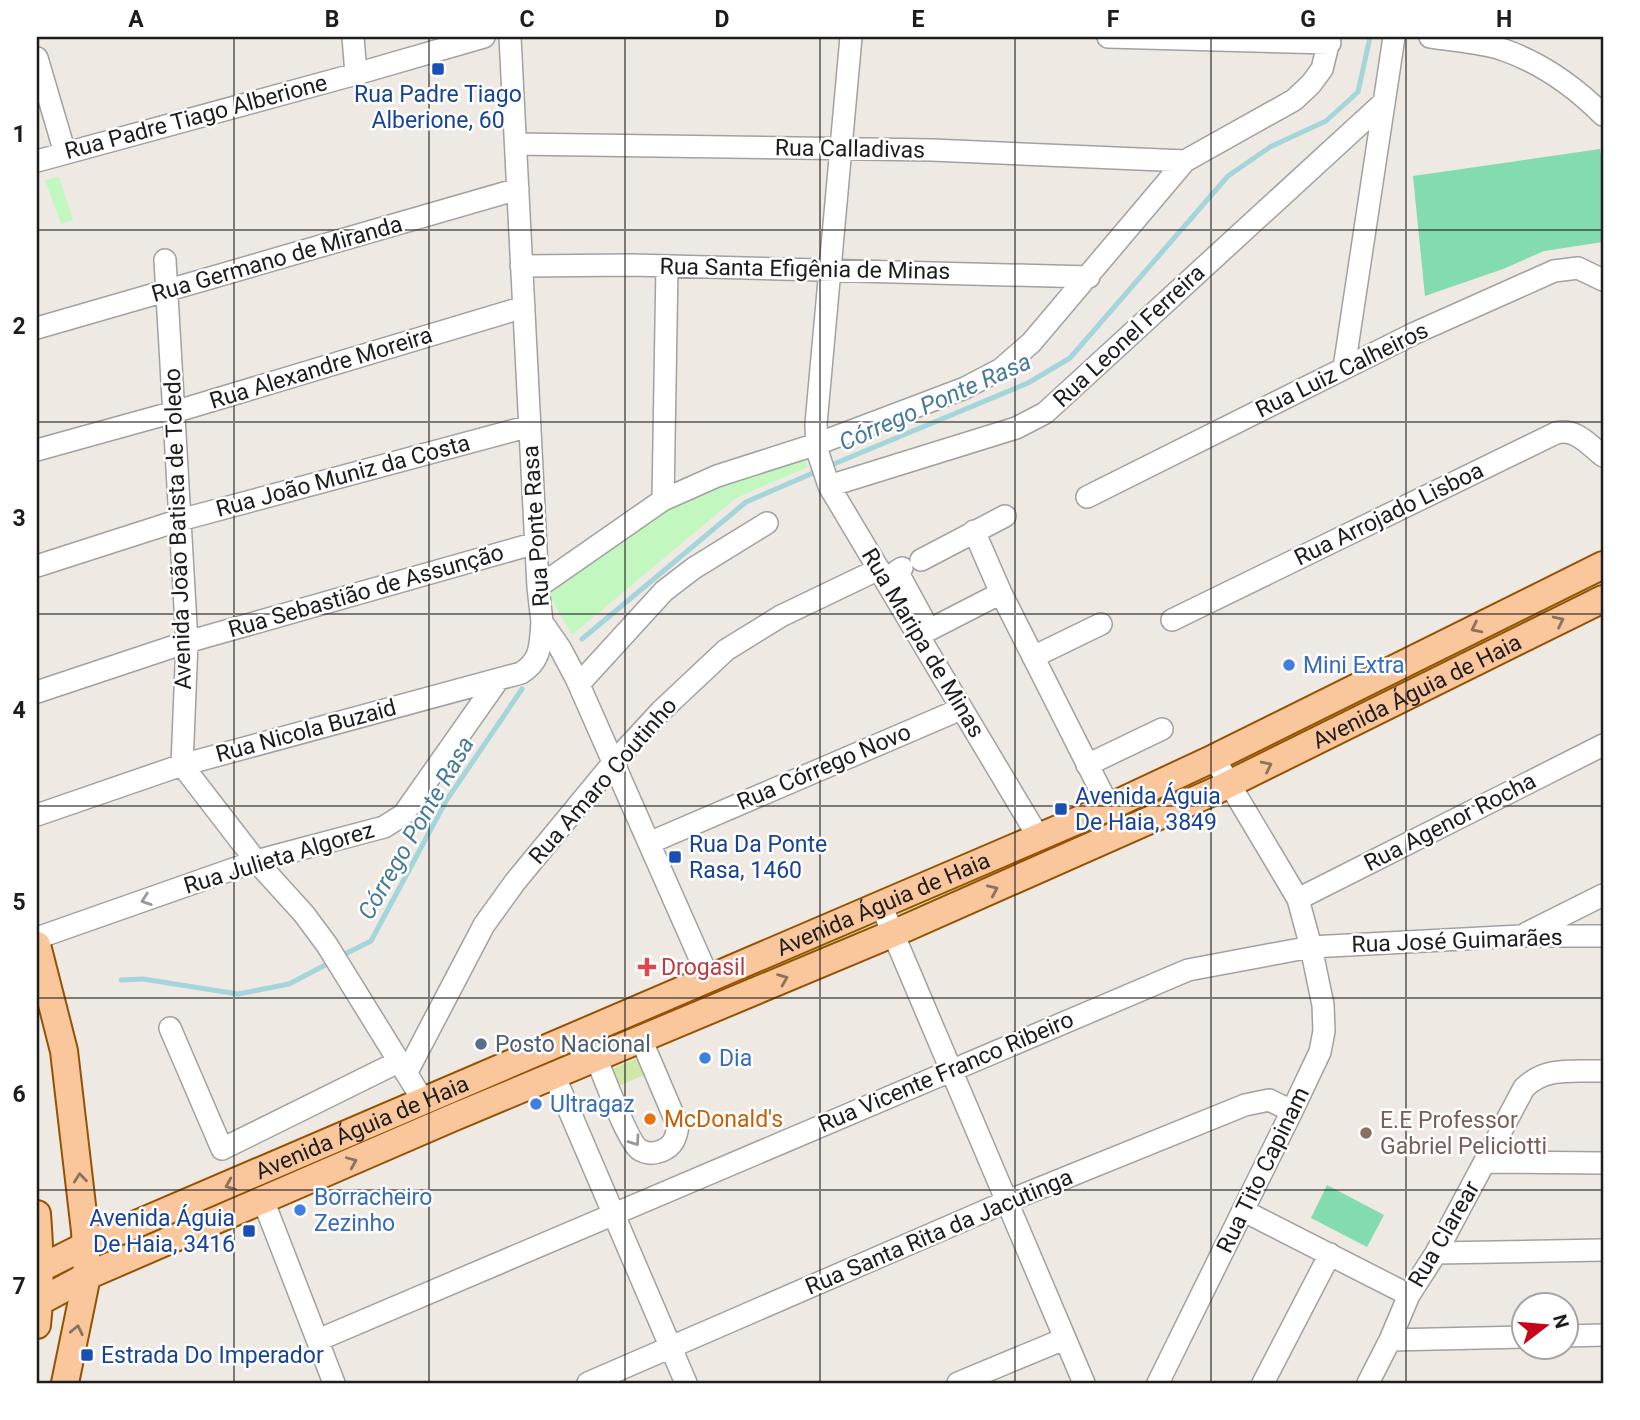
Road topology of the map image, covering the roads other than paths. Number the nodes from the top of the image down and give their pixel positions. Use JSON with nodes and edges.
{"nodes":[{"id":1,"x":353,"y":37,"type":"edge"},
{"id":2,"x":484,"y":37,"type":"edge"},
{"id":3,"x":510,"y":37,"type":"edge"},
{"id":4,"x":851,"y":37,"type":"edge"},
{"id":5,"x":1108,"y":37,"type":"edge"},
{"id":6,"x":1394,"y":37,"type":"edge"},
{"id":7,"x":1430,"y":37,"type":"edge"},
{"id":8,"x":1330,"y":40,"type":"edge"},
{"id":9,"x":37,"y":58,"type":"edge"},
{"id":10,"x":356,"y":74,"type":"junction"},
{"id":11,"x":1383,"y":103,"type":"junction"},
{"id":12,"x":1603,"y":115,"type":"edge"},
{"id":13,"x":516,"y":144,"type":"junction"},
{"id":14,"x":841,"y":148,"type":"junction"},
{"id":15,"x":65,"y":153,"type":"junction"},
{"id":16,"x":37,"y":161,"type":"edge"},
{"id":17,"x":1185,"y":161,"type":"junction"},
{"id":18,"x":518,"y":189,"type":"junction"},
{"id":19,"x":165,"y":260,"type":"dead end"},
{"id":20,"x":521,"y":266,"type":"junction"},
{"id":21,"x":667,"y":266,"type":"junction"},
{"id":22,"x":829,"y":270,"type":"junction"},
{"id":23,"x":1088,"y":277,"type":"junction"},
{"id":24,"x":1603,"y":280,"type":"edge"},
{"id":25,"x":166,"y":291,"type":"junction"},
{"id":26,"x":524,"y":307,"type":"junction"},
{"id":27,"x":37,"y":328,"type":"edge"},
{"id":28,"x":1344,"y":368,"type":"junction"},
{"id":29,"x":174,"y":412,"type":"junction"},
{"id":30,"x":530,"y":426,"type":"junction"},
{"id":31,"x":817,"y":447,"type":"junction"},
{"id":32,"x":37,"y":450,"type":"edge"},
{"id":33,"x":1603,"y":456,"type":"edge"},
{"id":34,"x":828,"y":485,"type":"junction"},
{"id":35,"x":1087,"y":497,"type":"dead end"},
{"id":36,"x":663,"y":500,"type":"junction"},
{"id":37,"x":1005,"y":516,"type":"dead end"},
{"id":38,"x":180,"y":520,"type":"junction"},
{"id":39,"x":767,"y":523,"type":"dead end"},
{"id":40,"x":974,"y":531,"type":"junction"},
{"id":41,"x":536,"y":543,"type":"junction"},
{"id":42,"x":1603,"y":565,"type":"edge"},
{"id":43,"x":37,"y":566,"type":"edge"},
{"id":44,"x":879,"y":569,"type":"junction"},
{"id":45,"x":538,"y":587,"type":"junction"},
{"id":46,"x":1001,"y":593,"type":"junction"},
{"id":47,"x":1603,"y":599,"type":"edge"},
{"id":48,"x":1172,"y":620,"type":"dead end"},
{"id":49,"x":542,"y":622,"type":"junction"},
{"id":50,"x":1101,"y":624,"type":"dead end"},
{"id":51,"x":187,"y":642,"type":"junction"},
{"id":52,"x":1033,"y":657,"type":"junction"},
{"id":53,"x":498,"y":680,"type":"junction"},
{"id":54,"x":577,"y":681,"type":"junction"},
{"id":55,"x":37,"y":691,"type":"edge"},
{"id":56,"x":961,"y":709,"type":"junction"},
{"id":57,"x":1162,"y":729,"type":"dead end"},
{"id":58,"x":1603,"y":745,"type":"edge"},
{"id":59,"x":1214,"y":758,"type":"junction"},
{"id":60,"x":613,"y":763,"type":"junction"},
{"id":61,"x":183,"y":765,"type":"junction"},
{"id":62,"x":1087,"y":765,"type":"junction"},
{"id":63,"x":1228,"y":785,"type":"junction"},
{"id":64,"x":1109,"y":807,"type":"junction"},
{"id":65,"x":37,"y":815,"type":"edge"},
{"id":66,"x":1039,"y":838,"type":"junction"},
{"id":67,"x":649,"y":843,"type":"junction"},
{"id":68,"x":256,"y":862,"type":"junction"},
{"id":69,"x":1603,"y":895,"type":"edge"},
{"id":70,"x":1298,"y":899,"type":"junction"},
{"id":71,"x":881,"y":905,"type":"junction"},
{"id":72,"x":893,"y":934,"type":"junction"},
{"id":73,"x":1520,"y":936,"type":"junction"},
{"id":74,"x":1603,"y":936,"type":"edge"},
{"id":75,"x":37,"y":938,"type":"edge"},
{"id":76,"x":37,"y":945,"type":"edge"},
{"id":77,"x":1311,"y":947,"type":"junction"},
{"id":78,"x":715,"y":993,"type":"junction"},
{"id":79,"x":170,"y":1028,"type":"dead end"},
{"id":80,"x":632,"y":1043,"type":"junction"},
{"id":81,"x":596,"y":1058,"type":"junction"},
{"id":82,"x":404,"y":1067,"type":"junction"},
{"id":83,"x":949,"y":1071,"type":"junction"},
{"id":84,"x":1603,"y":1071,"type":"edge"},
{"id":85,"x":554,"y":1075,"type":"junction"},
{"id":86,"x":424,"y":1102,"type":"junction"},
{"id":87,"x":1292,"y":1111,"type":"junction"},
{"id":88,"x":1486,"y":1162,"type":"junction"},
{"id":89,"x":1603,"y":1164,"type":"edge"},
{"id":90,"x":263,"y":1200,"type":"junction"},
{"id":91,"x":1008,"y":1201,"type":"junction"},
{"id":92,"x":1244,"y":1211,"type":"junction"},
{"id":93,"x":37,"y":1214,"type":"edge"},
{"id":94,"x":613,"y":1214,"type":"junction"},
{"id":95,"x":85,"y":1246,"type":"junction"},
{"id":96,"x":1603,"y":1250,"type":"edge"},
{"id":97,"x":1436,"y":1252,"type":"junction"},
{"id":98,"x":1330,"y":1254,"type":"junction"},
{"id":99,"x":38,"y":1269,"type":"edge"},
{"id":100,"x":87,"y":1276,"type":"junction"},
{"id":101,"x":1409,"y":1295,"type":"junction"},
{"id":102,"x":38,"y":1310,"type":"edge"},
{"id":103,"x":1603,"y":1335,"type":"edge"},
{"id":104,"x":1580,"y":1336,"type":"edge"},
{"id":105,"x":1510,"y":1337,"type":"edge"},
{"id":106,"x":1064,"y":1339,"type":"junction"},
{"id":107,"x":318,"y":1340,"type":"junction"},
{"id":108,"x":1390,"y":1340,"type":"junction"},
{"id":109,"x":671,"y":1347,"type":"junction"},
{"id":110,"x":65,"y":1383,"type":"edge"},
{"id":111,"x":334,"y":1383,"type":"edge"},
{"id":112,"x":588,"y":1383,"type":"edge"},
{"id":113,"x":687,"y":1383,"type":"edge"},
{"id":114,"x":958,"y":1383,"type":"edge"},
{"id":115,"x":1084,"y":1383,"type":"edge"},
{"id":116,"x":1157,"y":1383,"type":"edge"},
{"id":117,"x":1264,"y":1383,"type":"edge"},
{"id":118,"x":1368,"y":1383,"type":"edge"}],
"edges":[{"from":1,"to":10,"type":"street"},
{"from":2,"to":10,"type":"street","name":"Rua Padre Tiago Alberione"},
{"from":3,"to":13,"type":"street","name":"Rua Ponte Rasa"},
{"from":4,"to":14,"type":"street"},
{"from":5,"to":8,"type":"street"},
{"from":6,"to":11,"type":"street"},
{"from":7,"to":12,"type":"street"},
{"from":8,"to":17,"type":"street"},
{"from":9,"to":15,"type":"street"},
{"from":10,"to":15,"type":"street","name":"Rua Padre Tiago Alberione"},
{"from":11,"to":28,"type":"street"},
{"from":11,"to":34,"type":"street","name":"Rua Leonel Ferreira"},
{"from":13,"to":14,"type":"street","name":"Rua Calladivas"},
{"from":13,"to":18,"type":"street","name":"Rua Ponte Rasa"},
{"from":14,"to":17,"type":"street","name":"Rua Calladivas"},
{"from":14,"to":22,"type":"street"},
{"from":15,"to":16,"type":"street","name":"Rua Padre Tiago Alberione"},
{"from":17,"to":23,"type":"street"},
{"from":18,"to":20,"type":"street","name":"Rua Ponte Rasa"},
{"from":18,"to":25,"type":"street","name":"Rua Germano de Miranda"},
{"from":19,"to":25,"type":"street","name":"Avenida João Batista de Toledo"},
{"from":20,"to":21,"type":"street","name":"Rua Santa Efigênia de Minas"},
{"from":20,"to":26,"type":"street","name":"Rua Ponte Rasa"},
{"from":21,"to":22,"type":"street","name":"Rua Santa Efigênia de Minas"},
{"from":21,"to":36,"type":"street"},
{"from":22,"to":23,"type":"street","name":"Rua Santa Efigênia de Minas"},
{"from":22,"to":31,"type":"street"},
{"from":23,"to":31,"type":"street"},
{"from":24,"to":28,"type":"street","name":"Rua Luiz Calheiros"},
{"from":25,"to":27,"type":"street","name":"Rua Germano de Miranda"},
{"from":25,"to":29,"type":"street","name":"Avenida João Batista de Toledo"},
{"from":26,"to":29,"type":"street","name":"Rua Alexandre Moreira"},
{"from":26,"to":30,"type":"street","name":"Rua Ponte Rasa"},
{"from":28,"to":35,"type":"street","name":"Rua Luiz Calheiros"},
{"from":29,"to":32,"type":"street","name":"Rua Alexandre Moreira"},
{"from":29,"to":38,"type":"street","name":"Avenida João Batista de Toledo"},
{"from":30,"to":38,"type":"street","name":"Rua João Muniz da Costa"},
{"from":30,"to":41,"type":"street","name":"Rua Ponte Rasa"},
{"from":31,"to":34,"type":"street","name":"Rua Maripa de Minas"},
{"from":31,"to":36,"type":"street"},
{"from":33,"to":48,"type":"street","name":"Rua Arrojado Lisboa"},
{"from":34,"to":44,"type":"street","name":"Rua Maripa de Minas"},
{"from":36,"to":45,"type":"street"},
{"from":37,"to":40,"type":"street"},
{"from":38,"to":43,"type":"street","name":"Rua João Muniz da Costa"},
{"from":38,"to":51,"type":"street","name":"Avenida João Batista de Toledo"},
{"from":39,"to":54,"type":"street"},
{"from":40,"to":46,"type":"street"},
{"from":40,"to":46,"type":"street"},
{"from":41,"to":45,"type":"street","name":"Rua Ponte Rasa"},
{"from":41,"to":51,"type":"street","name":"Rua Sebastião de Assunção"},
{"from":42,"to":59,"type":"main road","name":"Avenida Águia de Haia","one_way":true},
{"from":44,"to":56,"type":"street","name":"Rua Maripa de Minas"},
{"from":44,"to":60,"type":"street","name":"Rua Amaro Coutinho"},
{"from":45,"to":49,"type":"street","name":"Rua Ponte Rasa"},
{"from":46,"to":52,"type":"street"},
{"from":63,"to":47,"type":"main road","name":"Avenida Águia de Haia","one_way":true},
{"from":49,"to":53,"type":"street","name":"Rua Nicola Buzaid"},
{"from":49,"to":54,"type":"street","name":"Rua Ponte Rasa"},
{"from":50,"to":52,"type":"street"},
{"from":51,"to":55,"type":"street","name":"Rua Sebastião de Assunção"},
{"from":51,"to":61,"type":"street","name":"Avenida João Batista de Toledo"},
{"from":52,"to":62,"type":"street"},
{"from":53,"to":61,"type":"street","name":"Rua Nicola Buzaid"},
{"from":53,"to":68,"type":"street","name":"Rua Julieta Algorez"},
{"from":54,"to":60,"type":"street","name":"Rua Ponte Rasa"},
{"from":56,"to":66,"type":"street","name":"Rua Maripa de Minas"},
{"from":56,"to":67,"type":"street","name":"Rua Córrego Novo"},
{"from":57,"to":62,"type":"street"},
{"from":58,"to":70,"type":"street","name":"Rua Agenor Rocha"},
{"from":59,"to":63,"type":"street","name":"Rua Tito Capinam"},
{"from":59,"to":64,"type":"main road","name":"Avenida Águia de Haia"},
{"from":60,"to":67,"type":"street","name":"Rua Ponte Rasa"},
{"from":60,"to":82,"type":"street","name":"Rua Amaro Coutinho"},
{"from":61,"to":65,"type":"street","name":"Rua Nicola Buzaid"},
{"from":61,"to":68,"type":"street"},
{"from":62,"to":64,"type":"street"},
{"from":63,"to":70,"type":"street","name":"Rua Tito Capinam"},
{"from":72,"to":63,"type":"main road","name":"Avenida Águia de Haia","one_way":true},
{"from":64,"to":66,"type":"main road","name":"Avenida Águia de Haia"},
{"from":66,"to":71,"type":"main road","name":"Avenida Águia de Haia"},
{"from":67,"to":78,"type":"street","name":"Rua Ponte Rasa"},
{"from":68,"to":75,"type":"street","name":"Rua Julieta Algorez","one_way":true},
{"from":68,"to":82,"type":"street"},
{"from":69,"to":73,"type":"street"},
{"from":70,"to":77,"type":"street","name":"Rua Tito Capinam"},
{"from":71,"to":72,"type":"street"},
{"from":71,"to":78,"type":"main road","name":"Avenida Águia de Haia"},
{"from":78,"to":72,"type":"main road","name":"Avenida Águia de Haia","one_way":true},
{"from":72,"to":83,"type":"street"},
{"from":73,"to":74,"type":"street","name":"Rua José Guimarães"},
{"from":73,"to":77,"type":"street","name":"Rua José Guimarães"},
{"from":95,"to":76,"type":"main road","one_way":true},
{"from":77,"to":83,"type":"street","name":"Rua Vicente Franco Ribeiro"},
{"from":77,"to":87,"type":"street","name":"Rua Tito Capinam"},
{"from":78,"to":80,"type":"main road","name":"Avenida Águia de Haia"},
{"from":78,"to":86,"type":"main road","name":"Avenida Águia de Haia"},
{"from":79,"to":82,"type":"street"},
{"from":80,"to":81,"type":"main road","name":"Avenida Águia de Haia"},
{"from":81,"to":80,"type":"street","one_way":true},
{"from":81,"to":85,"type":"main road","name":"Avenida Águia de Haia"},
{"from":82,"to":86,"type":"street"},
{"from":83,"to":91,"type":"street"},
{"from":83,"to":94,"type":"street","name":"Rua Vicente Franco Ribeiro"},
{"from":84,"to":88,"type":"street","name":"Rua Clarear"},
{"from":90,"to":85,"type":"main road","name":"Avenida Águia de Haia","one_way":true},
{"from":85,"to":94,"type":"street"},
{"from":86,"to":95,"type":"main road","name":"Avenida Águia de Haia","one_way":true},
{"from":87,"to":91,"type":"street","name":"Rua Santa Rita da Jacutinga"},
{"from":87,"to":92,"type":"street","name":"Rua Tito Capinam"},
{"from":88,"to":89,"type":"street"},
{"from":88,"to":97,"type":"street","name":"Rua Clarear"},
{"from":90,"to":100,"type":"main road","name":"Avenida Águia de Haia"},
{"from":90,"to":107,"type":"street"},
{"from":91,"to":106,"type":"street"},
{"from":91,"to":109,"type":"street","name":"Rua Santa Rita da Jacutinga"},
{"from":92,"to":98,"type":"street"},
{"from":92,"to":116,"type":"street","name":"Rua Tito Capinam"},
{"from":93,"to":99,"type":"main road"},
{"from":94,"to":107,"type":"street","name":"Rua Vicente Franco Ribeiro"},
{"from":94,"to":109,"type":"street"},
{"from":95,"to":99,"type":"main road","name":"Avenida Águia de Haia"},
{"from":95,"to":100,"type":"main road"},
{"from":96,"to":97,"type":"street"},
{"from":97,"to":101,"type":"street","name":"Rua Clarear"},
{"from":98,"to":101,"type":"street"},
{"from":98,"to":117,"type":"street"},
{"from":99,"to":102,"type":"main road"},
{"from":100,"to":102,"type":"main road","name":"Avenida Águia de Haia"},
{"from":110,"to":100,"type":"main road","one_way":true},
{"from":101,"to":108,"type":"street","name":"Rua Clarear"},
{"from":103,"to":104,"type":"street"},
{"from":105,"to":108,"type":"street"},
{"from":106,"to":114,"type":"street"},
{"from":106,"to":115,"type":"street"},
{"from":107,"to":111,"type":"street"},
{"from":108,"to":118,"type":"street","name":"Rua Clarear"},
{"from":109,"to":112,"type":"street","name":"Rua Santa Rita da Jacutinga"},
{"from":109,"to":113,"type":"street"}]}
